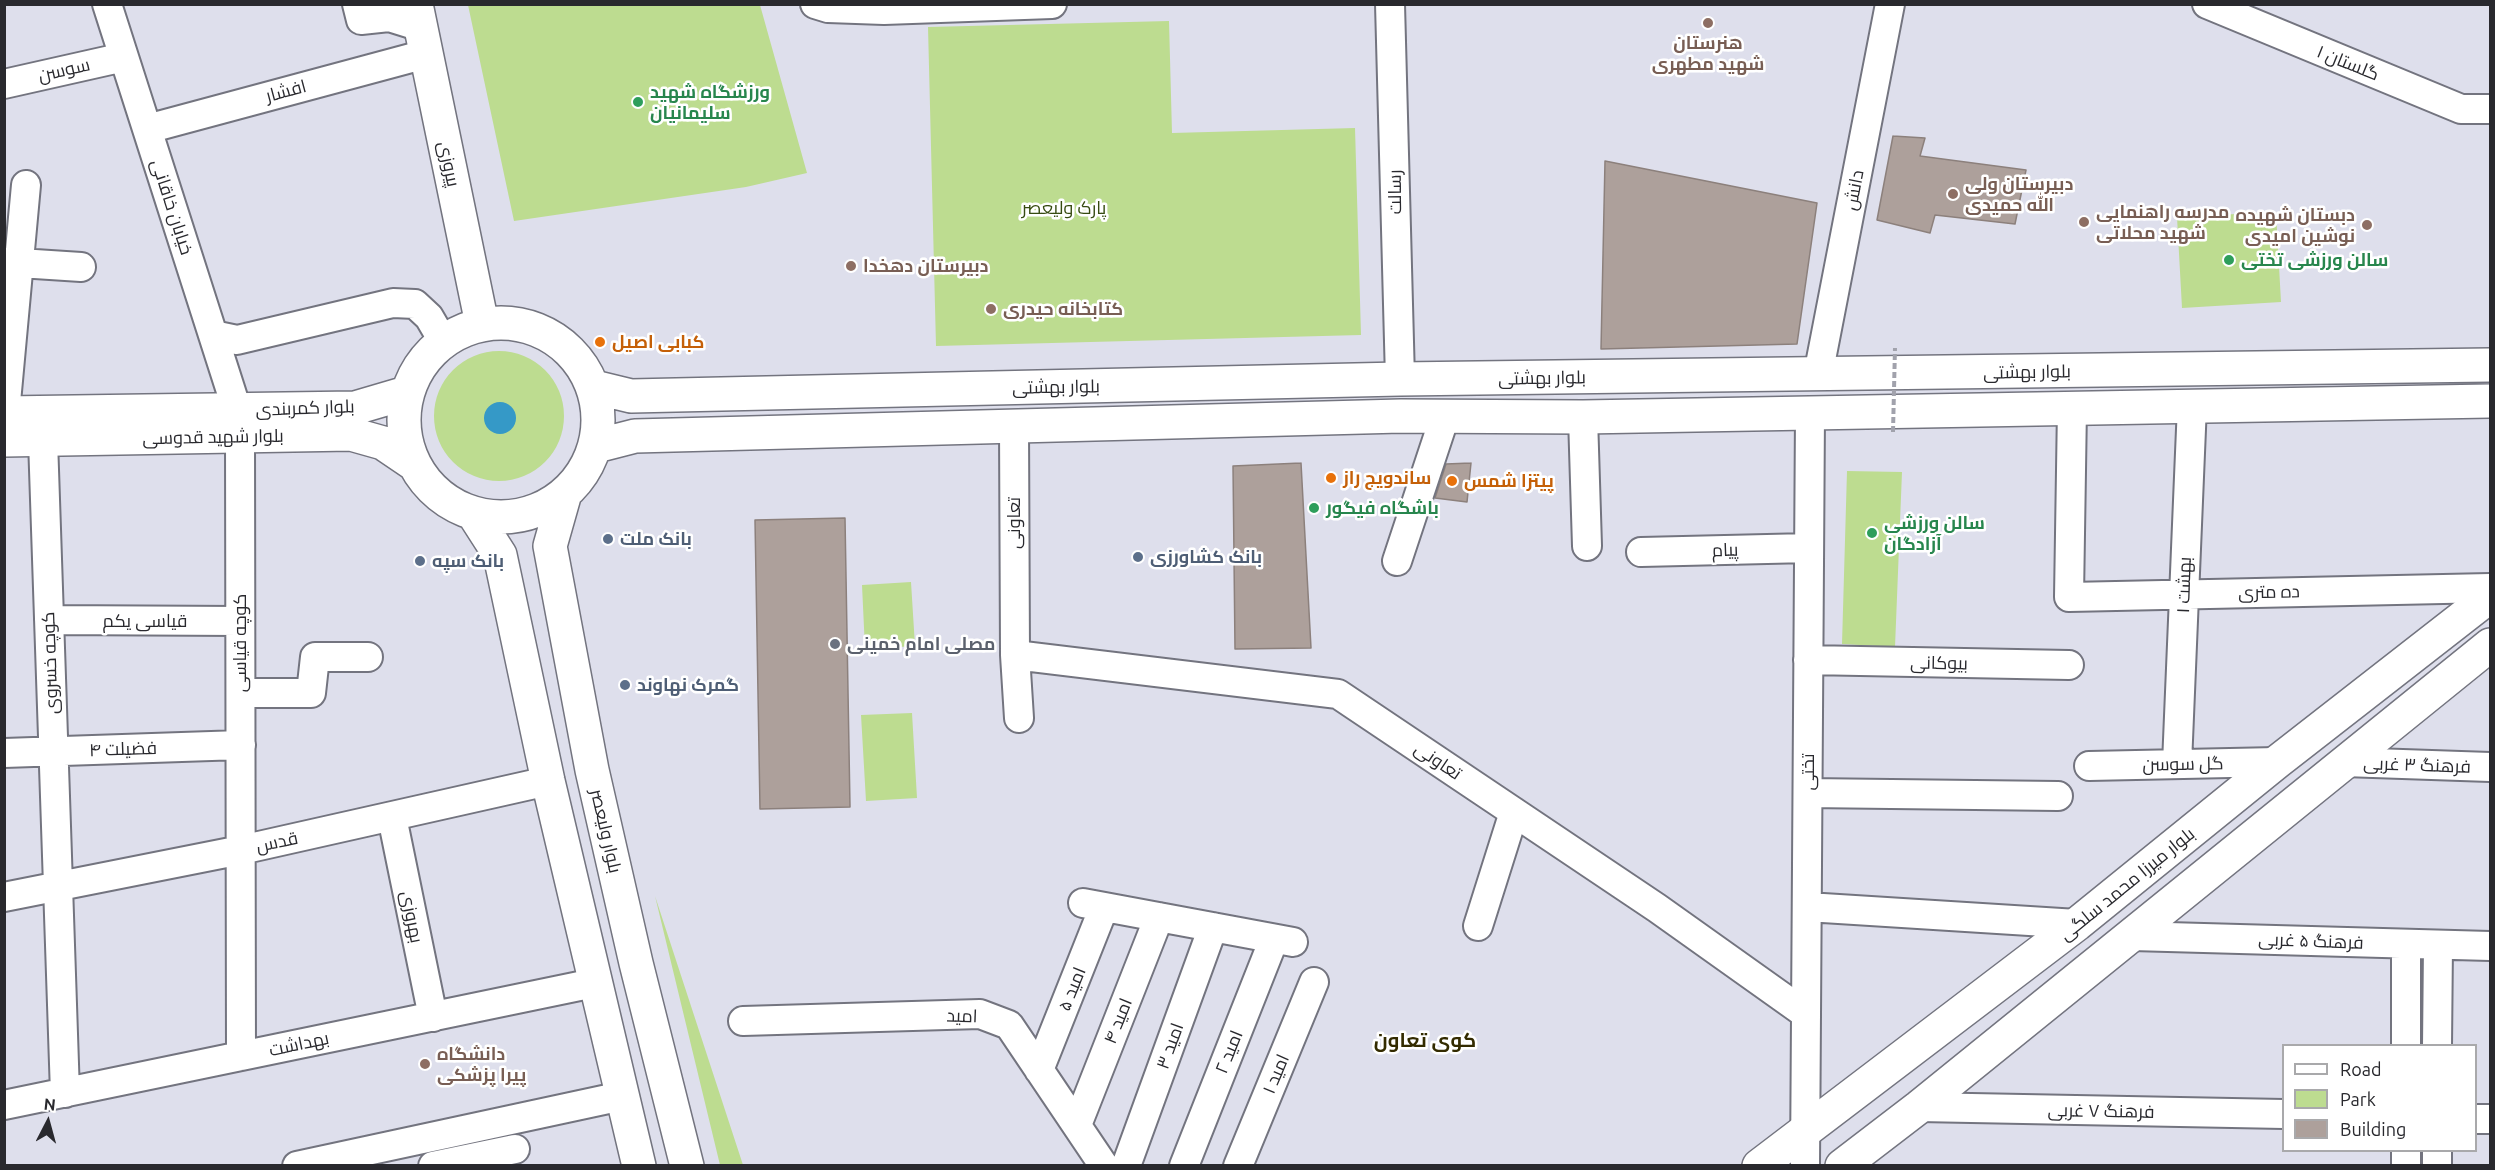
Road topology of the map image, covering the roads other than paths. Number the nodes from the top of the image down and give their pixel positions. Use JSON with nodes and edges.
{"nodes":[{"id":1,"x":107,"y":4,"type":"edge"},
{"id":2,"x":357,"y":4,"type":"edge"},
{"id":3,"x":815,"y":4,"type":"edge"},
{"id":4,"x":1052,"y":4,"type":"edge"},
{"id":5,"x":1390,"y":4,"type":"edge"},
{"id":6,"x":1890,"y":4,"type":"edge"},
{"id":7,"x":2207,"y":5,"type":"edge"},
{"id":8,"x":421,"y":28,"type":"edge"},
{"id":9,"x":124,"y":57,"type":"junction"},
{"id":10,"x":4,"y":84,"type":"edge"},
{"id":11,"x":2490,"y":109,"type":"edge"},
{"id":12,"x":147,"y":129,"type":"junction"},
{"id":13,"x":26,"y":185,"type":"dead end"},
{"id":14,"x":11,"y":262,"type":"edge"},
{"id":15,"x":81,"y":267,"type":"dead end"},
{"id":16,"x":482,"y":324,"type":"junction"},
{"id":17,"x":213,"y":335,"type":"junction"},
{"id":18,"x":443,"y":341,"type":"junction"},
{"id":19,"x":2490,"y":364,"type":"edge"},
{"id":20,"x":1818,"y":375,"type":"junction"},
{"id":21,"x":1400,"y":379,"type":"junction"},
{"id":22,"x":594,"y":387,"type":"junction"},
{"id":23,"x":406,"y":393,"type":"junction"},
{"id":24,"x":2490,"y":401,"type":"edge"},
{"id":25,"x":2192,"y":405,"type":"junction"},
{"id":26,"x":2072,"y":407,"type":"junction"},
{"id":27,"x":5,"y":413,"type":"edge"},
{"id":28,"x":1810,"y":413,"type":"junction"},
{"id":29,"x":1401,"y":416,"type":"junction"},
{"id":30,"x":1445,"y":416,"type":"junction"},
{"id":31,"x":1583,"y":417,"type":"junction"},
{"id":32,"x":238,"y":423,"type":"junction"},
{"id":33,"x":1014,"y":426,"type":"junction"},
{"id":34,"x":4,"y":440,"type":"edge"},
{"id":35,"x":43,"y":440,"type":"junction"},
{"id":36,"x":596,"y":446,"type":"junction"},
{"id":37,"x":414,"y":464,"type":"junction"},
{"id":38,"x":565,"y":494,"type":"junction"},
{"id":39,"x":473,"y":513,"type":"junction"},
{"id":40,"x":1587,"y":546,"type":"dead end"},
{"id":41,"x":1809,"y":548,"type":"junction"},
{"id":42,"x":1641,"y":552,"type":"dead end"},
{"id":43,"x":1396,"y":561,"type":"dead end"},
{"id":44,"x":2490,"y":588,"type":"edge"},
{"id":45,"x":2184,"y":594,"type":"junction"},
{"id":46,"x":2490,"y":596,"type":"edge"},
{"id":47,"x":49,"y":620,"type":"junction"},
{"id":48,"x":240,"y":621,"type":"junction"},
{"id":49,"x":2490,"y":645,"type":"edge"},
{"id":50,"x":1015,"y":655,"type":"junction"},
{"id":51,"x":368,"y":657,"type":"dead end"},
{"id":52,"x":1809,"y":660,"type":"junction"},
{"id":53,"x":2069,"y":665,"type":"dead end"},
{"id":54,"x":241,"y":693,"type":"junction"},
{"id":55,"x":1019,"y":718,"type":"dead end"},
{"id":56,"x":241,"y":745,"type":"junction"},
{"id":57,"x":54,"y":751,"type":"junction"},
{"id":58,"x":4,"y":753,"type":"edge"},
{"id":59,"x":2277,"y":762,"type":"junction"},
{"id":60,"x":2344,"y":762,"type":"junction"},
{"id":61,"x":2177,"y":764,"type":"junction"},
{"id":62,"x":2089,"y":766,"type":"dead end"},
{"id":63,"x":2490,"y":767,"type":"edge"},
{"id":64,"x":548,"y":781,"type":"junction"},
{"id":65,"x":1808,"y":793,"type":"junction"},
{"id":66,"x":2058,"y":796,"type":"dead end"},
{"id":67,"x":1514,"y":812,"type":"junction"},
{"id":68,"x":392,"y":817,"type":"junction"},
{"id":69,"x":241,"y":850,"type":"junction"},
{"id":70,"x":58,"y":886,"type":"junction"},
{"id":71,"x":4,"y":897,"type":"edge"},
{"id":72,"x":1807,"y":907,"type":"junction"},
{"id":73,"x":1159,"y":917,"type":"junction"},
{"id":74,"x":2077,"y":924,"type":"junction"},
{"id":75,"x":1478,"y":926,"type":"dead end"},
{"id":76,"x":1213,"y":927,"type":"junction"},
{"id":77,"x":2132,"y":936,"type":"junction"},
{"id":78,"x":2406,"y":944,"type":"junction"},
{"id":79,"x":2438,"y":945,"type":"junction"},
{"id":80,"x":2490,"y":946,"type":"edge"},
{"id":81,"x":1314,"y":982,"type":"dead end"},
{"id":82,"x":594,"y":983,"type":"junction"},
{"id":83,"x":1806,"y":1014,"type":"junction"},
{"id":84,"x":433,"y":1017,"type":"junction"},
{"id":85,"x":743,"y":1021,"type":"dead end"},
{"id":86,"x":2406,"y":1044,"type":"edge"},
{"id":87,"x":2437,"y":1044,"type":"edge"},
{"id":88,"x":241,"y":1056,"type":"junction"},
{"id":89,"x":1040,"y":1070,"type":"junction"},
{"id":90,"x":65,"y":1092,"type":"junction"},
{"id":91,"x":622,"y":1096,"type":"junction"},
{"id":92,"x":4,"y":1105,"type":"edge"},
{"id":93,"x":1919,"y":1107,"type":"junction"},
{"id":94,"x":2282,"y":1114,"type":"edge"},
{"id":95,"x":1077,"y":1125,"type":"junction"},
{"id":96,"x":1806,"y":1131,"type":"junction"},
{"id":97,"x":515,"y":1149,"type":"dead end"},
{"id":98,"x":297,"y":1166,"type":"edge"},
{"id":99,"x":434,"y":1166,"type":"edge"},
{"id":100,"x":639,"y":1166,"type":"edge"},
{"id":101,"x":687,"y":1166,"type":"edge"},
{"id":102,"x":1104,"y":1166,"type":"edge"},
{"id":103,"x":1126,"y":1166,"type":"edge"},
{"id":104,"x":1185,"y":1166,"type":"edge"},
{"id":105,"x":1238,"y":1166,"type":"edge"},
{"id":106,"x":1759,"y":1166,"type":"edge"},
{"id":107,"x":1805,"y":1166,"type":"edge"},
{"id":108,"x":1842,"y":1166,"type":"edge"}],
"edges":[{"from":1,"to":9,"type":"street","name":"خیابان خاقانی"},
{"from":2,"to":8,"type":"street"},
{"from":3,"to":4,"type":"street"},
{"from":5,"to":21,"type":"street","name":"رسالت"},
{"from":6,"to":20,"type":"street","name":"دانش"},
{"from":7,"to":11,"type":"street","name":"گلستان ۱"},
{"from":8,"to":12,"type":"street","name":"افشار"},
{"from":8,"to":16,"type":"main road","name":"پیروزی"},
{"from":9,"to":10,"type":"street","name":"سوسن"},
{"from":9,"to":12,"type":"street","name":"خیابان خاقانی"},
{"from":12,"to":17,"type":"street","name":"خیابان خاقانی"},
{"from":13,"to":14,"type":"street"},
{"from":14,"to":15,"type":"street"},
{"from":14,"to":27,"type":"street"},
{"from":16,"to":18,"type":"main road"},
{"from":16,"to":22,"type":"main road"},
{"from":17,"to":18,"type":"street"},
{"from":17,"to":32,"type":"street","name":"خیابان خاقانی"},
{"from":18,"to":23,"type":"main road"},
{"from":19,"to":20,"type":"main road","name":"بلوار بهشتی"},
{"from":20,"to":21,"type":"main road","name":"بلوار بهشتی"},
{"from":20,"to":28,"type":"main road"},
{"from":21,"to":22,"type":"main road","name":"بلوار بهشتی"},
{"from":21,"to":29,"type":"main road"},
{"from":22,"to":36,"type":"main road"},
{"from":23,"to":32,"type":"main road","name":"بلوار کمربندی"},
{"from":23,"to":37,"type":"main road"},
{"from":24,"to":25,"type":"main road","name":"بلوار بهشتی"},
{"from":25,"to":26,"type":"main road","name":"بلوار بهشتی"},
{"from":25,"to":45,"type":"street","name":"بهشت ۱"},
{"from":26,"to":28,"type":"main road","name":"بلوار بهشتی"},
{"from":26,"to":45,"type":"street","name":"ده متری"},
{"from":27,"to":32,"type":"main road","name":"بلوار شهید قدوسی"},
{"from":28,"to":31,"type":"main road","name":"بلوار بهشتی"},
{"from":28,"to":41,"type":"street","name":"تختی"},
{"from":29,"to":30,"type":"main road","name":"بلوار بهشتی"},
{"from":29,"to":33,"type":"main road","name":"بلوار بهشتی"},
{"from":30,"to":31,"type":"main road","name":"بلوار بهشتی"},
{"from":30,"to":43,"type":"street"},
{"from":31,"to":40,"type":"street"},
{"from":32,"to":35,"type":"main road","name":"بلوار شهید قدوسی"},
{"from":32,"to":37,"type":"main road","name":"بلوار شهید قدوسی"},
{"from":32,"to":48,"type":"street","name":"کوچه قیاسی"},
{"from":33,"to":36,"type":"main road","name":"بلوار بهشتی"},
{"from":33,"to":50,"type":"street","name":"تعاونی"},
{"from":34,"to":35,"type":"main road","name":"بلوار شهید قدوسی"},
{"from":35,"to":47,"type":"street","name":"کوچه خسروی"},
{"from":36,"to":38,"type":"main road"},
{"from":37,"to":39,"type":"main road"},
{"from":38,"to":39,"type":"main road"},
{"from":38,"to":101,"type":"main road","name":"بلوار ولیعصر"},
{"from":39,"to":64,"type":"main road"},
{"from":41,"to":42,"type":"street","name":"پیام"},
{"from":41,"to":52,"type":"street","name":"تختی"},
{"from":44,"to":45,"type":"street","name":"ده متری"},
{"from":45,"to":61,"type":"street","name":"بهشت ۱"},
{"from":46,"to":59,"type":"main road","name":"بلوار میرزا محمد سلگی"},
{"from":47,"to":48,"type":"street","name":"قیاسی یکم"},
{"from":47,"to":57,"type":"street","name":"کوچه خسروی"},
{"from":48,"to":54,"type":"street","name":"کوچه قیاسی"},
{"from":49,"to":60,"type":"main road"},
{"from":50,"to":55,"type":"street","name":"تعاونی"},
{"from":50,"to":67,"type":"street","name":"تعاونی"},
{"from":51,"to":54,"type":"street"},
{"from":52,"to":53,"type":"street","name":"بیوکانی"},
{"from":52,"to":65,"type":"street","name":"تختی"},
{"from":54,"to":56,"type":"street","name":"کوچه قیاسی"},
{"from":56,"to":57,"type":"street","name":"فضیلت ۴"},
{"from":56,"to":69,"type":"street","name":"کوچه قیاسی"},
{"from":57,"to":58,"type":"street","name":"فضیلت ۴"},
{"from":57,"to":70,"type":"street","name":"کوچه خسروی"},
{"from":59,"to":61,"type":"street","name":"گل سوسن"},
{"from":59,"to":74,"type":"main road","name":"بلوار میرزا محمد سلگی"},
{"from":60,"to":63,"type":"street","name":"فرهنگ ۳ غربی"},
{"from":60,"to":77,"type":"main road"},
{"from":61,"to":62,"type":"street","name":"گل سوسن"},
{"from":64,"to":68,"type":"street","name":"قدس"},
{"from":64,"to":82,"type":"main road"},
{"from":65,"to":66,"type":"street"},
{"from":65,"to":72,"type":"street","name":"تختی"},
{"from":67,"to":75,"type":"street"},
{"from":67,"to":83,"type":"street","name":"تعاونی"},
{"from":68,"to":69,"type":"street","name":"قدس"},
{"from":68,"to":84,"type":"street","name":"بهروزی"},
{"from":69,"to":70,"type":"street","name":"قدس"},
{"from":69,"to":88,"type":"street","name":"کوچه قیاسی"},
{"from":70,"to":71,"type":"street","name":"قدس"},
{"from":70,"to":90,"type":"street","name":"کوچه خسروی"},
{"from":72,"to":74,"type":"street"},
{"from":72,"to":83,"type":"street","name":"تختی"},
{"from":73,"to":76,"type":"street"},
{"from":73,"to":89,"type":"street","name":"امید ۵"},
{"from":73,"to":95,"type":"street","name":"امید ۴"},
{"from":74,"to":96,"type":"main road","name":"بلوار میرزا محمد سلگی"},
{"from":76,"to":103,"type":"street","name":"امید ۳"},
{"from":76,"to":104,"type":"street","name":"امید ۲"},
{"from":77,"to":78,"type":"street","name":"فرهنگ ۵ غربی"},
{"from":77,"to":93,"type":"main road"},
{"from":78,"to":79,"type":"street","name":"فرهنگ ۵ غربی"},
{"from":78,"to":86,"type":"street"},
{"from":79,"to":80,"type":"street","name":"فرهنگ ۵ غربی"},
{"from":79,"to":87,"type":"street"},
{"from":81,"to":105,"type":"street","name":"امید ۱"},
{"from":82,"to":84,"type":"street","name":"بهداشت"},
{"from":82,"to":91,"type":"main road"},
{"from":83,"to":96,"type":"street","name":"تختی"},
{"from":84,"to":88,"type":"street","name":"بهداشت"},
{"from":85,"to":89,"type":"street","name":"امید"},
{"from":88,"to":90,"type":"street","name":"بهداشت"},
{"from":89,"to":95,"type":"street","name":"امید"},
{"from":90,"to":92,"type":"street","name":"بهداشت"},
{"from":91,"to":98,"type":"street"},
{"from":91,"to":100,"type":"main road"},
{"from":93,"to":94,"type":"street","name":"فرهنگ ۷ غربی"},
{"from":93,"to":108,"type":"main road"},
{"from":95,"to":102,"type":"street","name":"امید"},
{"from":96,"to":106,"type":"main road","name":"بلوار میرزا محمد سلگی"},
{"from":96,"to":107,"type":"street","name":"تختی"},
{"from":97,"to":99,"type":"street"}]}
